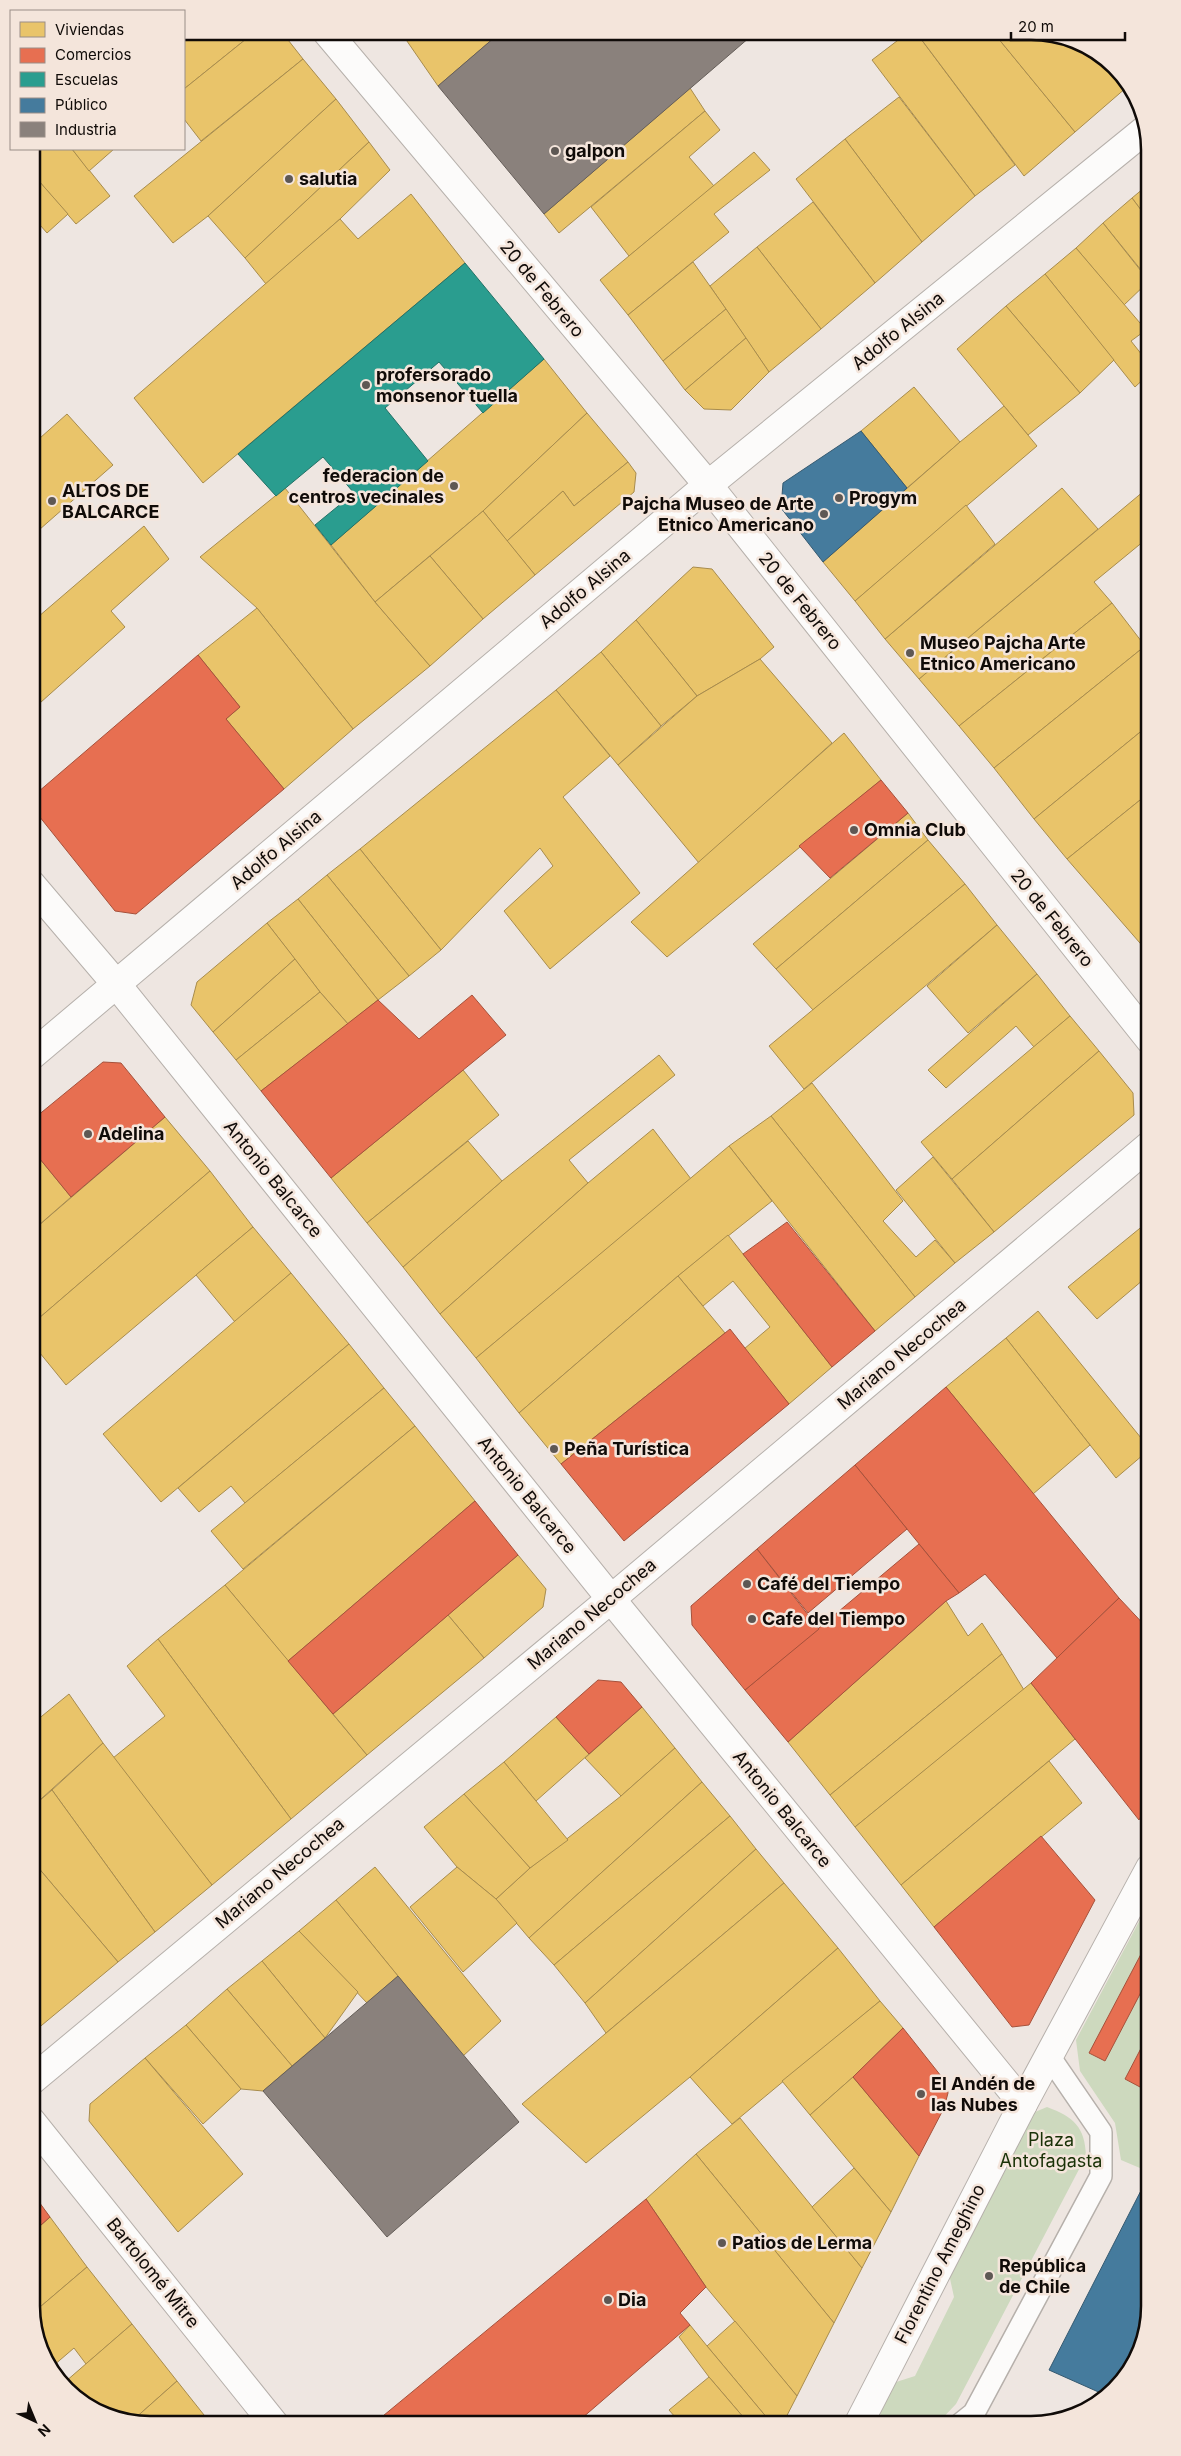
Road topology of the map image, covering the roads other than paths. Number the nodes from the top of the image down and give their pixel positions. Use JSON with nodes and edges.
{"nodes":[{"id":1,"x":334,"y":40,"type":"edge"},
{"id":2,"x":1140,"y":134,"type":"edge"},
{"id":3,"x":708,"y":485,"type":"junction"},
{"id":4,"x":40,"y":895,"type":"edge"},
{"id":5,"x":117,"y":985,"type":"junction"},
{"id":6,"x":1141,"y":1029,"type":"edge"},
{"id":7,"x":40,"y":1049,"type":"edge"},
{"id":8,"x":1141,"y":1153,"type":"edge"},
{"id":9,"x":611,"y":1599,"type":"junction"},
{"id":10,"x":1141,"y":1885,"type":"edge"},
{"id":11,"x":1049,"y":2056,"type":"junction"},
{"id":12,"x":40,"y":2074,"type":"edge"},
{"id":13,"x":1023,"y":2104,"type":"junction"},
{"id":14,"x":40,"y":2132,"type":"edge"},
{"id":15,"x":269,"y":2416,"type":"edge"},
{"id":16,"x":863,"y":2416,"type":"edge"},
{"id":17,"x":970,"y":2416,"type":"edge"}],
"edges":[{"from":1,"to":3,"type":"street","name":"20 de Febrero"},
{"from":2,"to":3,"type":"street","name":"Adolfo Alsina"},
{"from":3,"to":5,"type":"street","name":"Adolfo Alsina"},
{"from":3,"to":6,"type":"street","name":"20 de Febrero"},
{"from":4,"to":5,"type":"street","name":"Antonio Balcarce"},
{"from":5,"to":7,"type":"street","name":"Adolfo Alsina"},
{"from":5,"to":9,"type":"street","name":"Antonio Balcarce"},
{"from":8,"to":9,"type":"street","name":"Mariano Necochea"},
{"from":9,"to":12,"type":"street","name":"Mariano Necochea"},
{"from":9,"to":13,"type":"street","name":"Antonio Balcarce"},
{"from":10,"to":11,"type":"street","name":"Florentino Ameghino"},
{"from":11,"to":13,"type":"street","name":"Florentino Ameghino"},
{"from":11,"to":17,"type":"lane"},
{"from":13,"to":16,"type":"street","name":"Florentino Ameghino"},
{"from":14,"to":15,"type":"street","name":"Bartolomé Mitre"}]}
